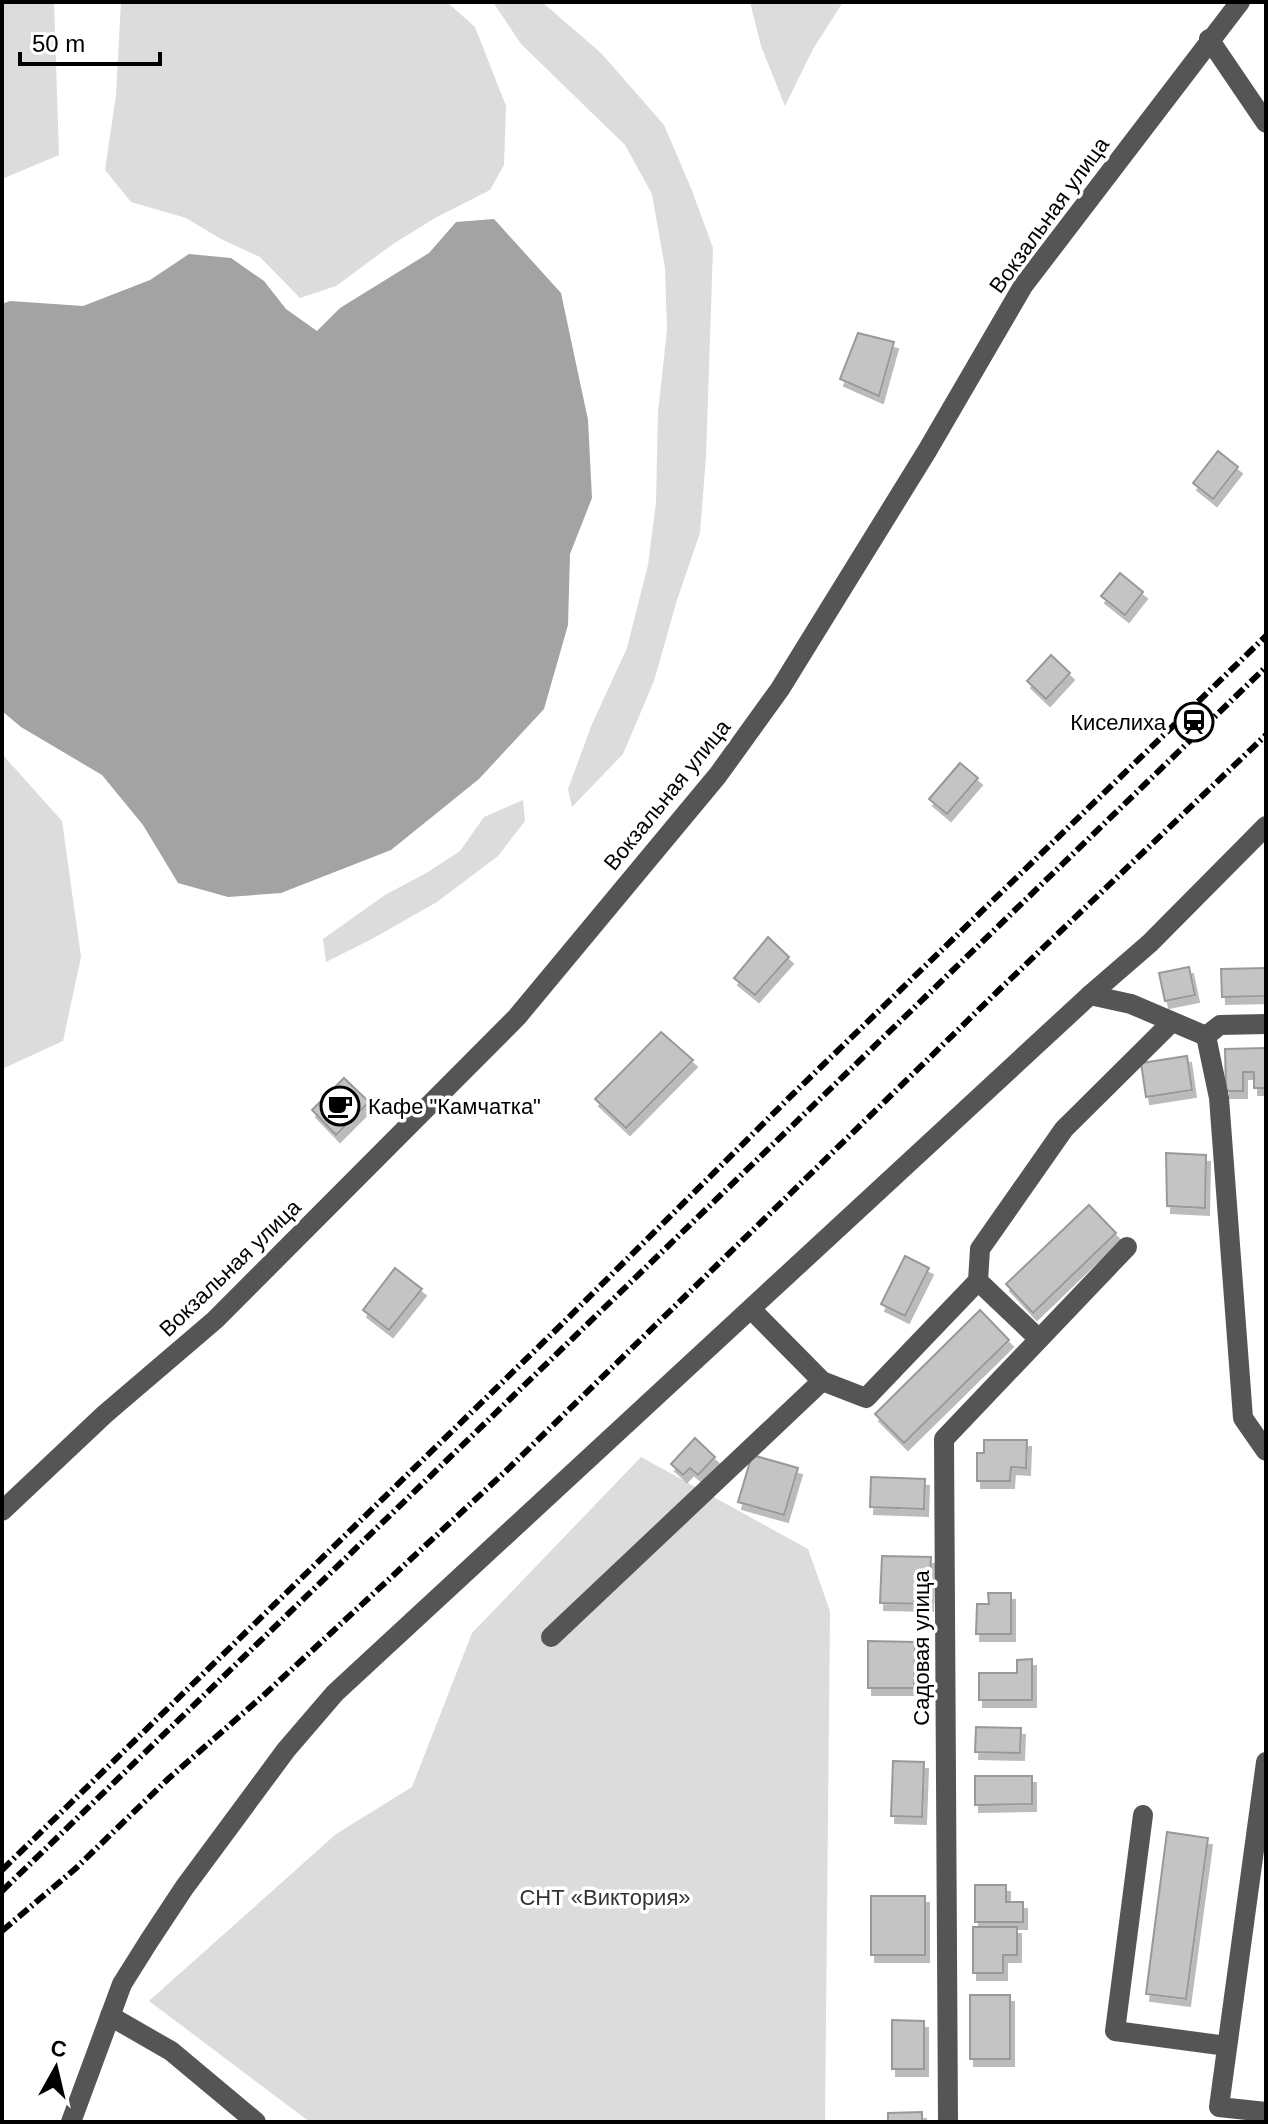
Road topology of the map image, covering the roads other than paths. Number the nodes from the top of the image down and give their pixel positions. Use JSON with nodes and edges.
{"nodes":[{"id":1,"x":1240,"y":2,"type":"edge"},
{"id":2,"x":1209,"y":39,"type":"junction"},
{"id":3,"x":1266,"y":123,"type":"edge"},
{"id":4,"x":1266,"y":826,"type":"edge"},
{"id":5,"x":1090,"y":995,"type":"junction"},
{"id":6,"x":1172,"y":1022,"type":"junction"},
{"id":7,"x":1266,"y":1024,"type":"edge"},
{"id":8,"x":1206,"y":1036,"type":"junction"},
{"id":9,"x":1127,"y":1247,"type":"dead end"},
{"id":10,"x":978,"y":1281,"type":"junction"},
{"id":11,"x":751,"y":1309,"type":"junction"},
{"id":12,"x":1039,"y":1339,"type":"junction"},
{"id":13,"x":822,"y":1381,"type":"junction"},
{"id":14,"x":1266,"y":1451,"type":"edge"},
{"id":15,"x":2,"y":1511,"type":"edge"},
{"id":16,"x":551,"y":1637,"type":"dead end"},
{"id":17,"x":1266,"y":1762,"type":"edge"},
{"id":18,"x":1143,"y":1815,"type":"dead end"},
{"id":19,"x":110,"y":2016,"type":"junction"},
{"id":20,"x":1227,"y":2046,"type":"junction"},
{"id":21,"x":1266,"y":2112,"type":"edge"},
{"id":22,"x":71,"y":2122,"type":"edge"},
{"id":23,"x":256,"y":2122,"type":"edge"},
{"id":24,"x":948,"y":2122,"type":"edge"}],
"edges":[{"from":1,"to":2,"type":"street","name":"Вокзальная улица"},
{"from":2,"to":3,"type":"street"},
{"from":2,"to":15,"type":"street","name":"Вокзальная улица"},
{"from":4,"to":5,"type":"street"},
{"from":5,"to":6,"type":"street"},
{"from":5,"to":11,"type":"street"},
{"from":6,"to":8,"type":"street"},
{"from":6,"to":10,"type":"street"},
{"from":7,"to":8,"type":"street"},
{"from":8,"to":14,"type":"street"},
{"from":9,"to":12,"type":"street","name":"Садовая улица"},
{"from":10,"to":12,"type":"street"},
{"from":10,"to":13,"type":"street"},
{"from":11,"to":13,"type":"street"},
{"from":11,"to":19,"type":"street"},
{"from":12,"to":24,"type":"street","name":"Садовая улица"},
{"from":13,"to":16,"type":"street"},
{"from":17,"to":20,"type":"street"},
{"from":18,"to":20,"type":"street"},
{"from":19,"to":22,"type":"street"},
{"from":19,"to":23,"type":"street"},
{"from":20,"to":21,"type":"street"}]}
